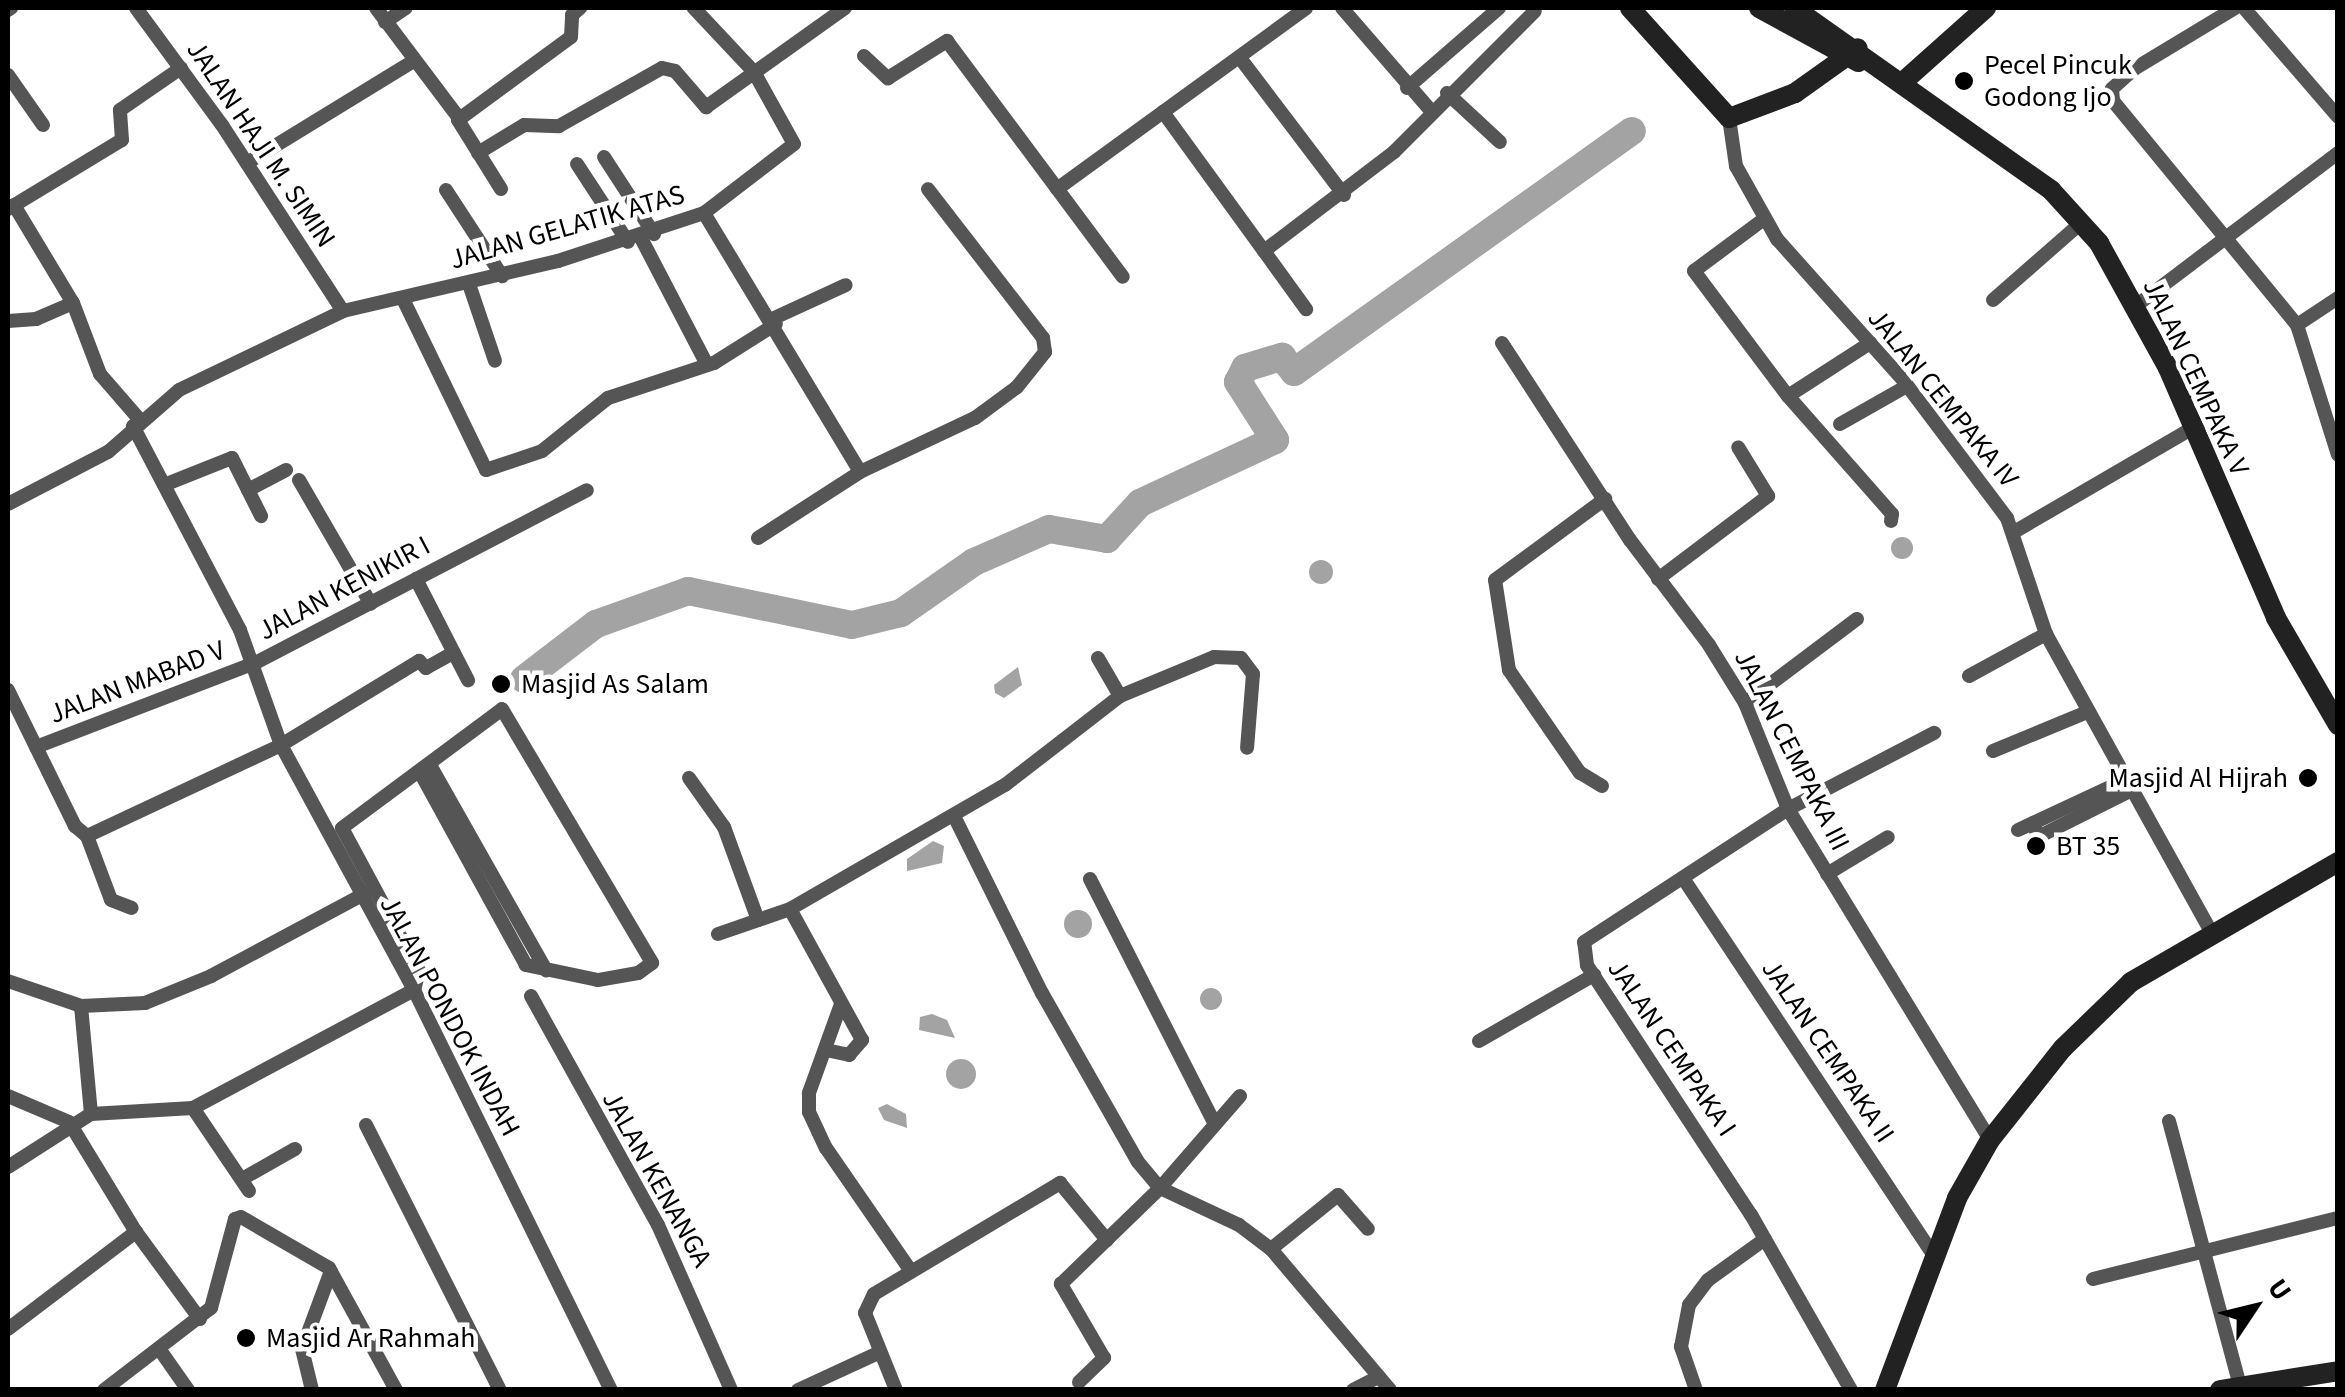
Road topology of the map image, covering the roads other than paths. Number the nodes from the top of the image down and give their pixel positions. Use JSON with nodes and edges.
{"nodes":[{"id":1,"x":136,"y":8,"type":"edge"},
{"id":2,"x":376,"y":8,"type":"edge"},
{"id":3,"x":406,"y":8,"type":"edge"},
{"id":4,"x":580,"y":8,"type":"edge"},
{"id":5,"x":694,"y":8,"type":"edge"},
{"id":6,"x":845,"y":8,"type":"edge"},
{"id":7,"x":1306,"y":8,"type":"edge"},
{"id":8,"x":1342,"y":8,"type":"edge"},
{"id":9,"x":1499,"y":8,"type":"edge"},
{"id":10,"x":1630,"y":8,"type":"edge"},
{"id":11,"x":1758,"y":8,"type":"edge"},
{"id":12,"x":1794,"y":8,"type":"edge"},
{"id":13,"x":1986,"y":8,"type":"edge"},
{"id":14,"x":2236,"y":8,"type":"edge"},
{"id":15,"x":2244,"y":8,"type":"edge"},
{"id":16,"x":1535,"y":11,"type":"dead end"},
{"id":17,"x":824,"y":14,"type":"edge"},
{"id":18,"x":385,"y":22,"type":"junction"},
{"id":19,"x":1853,"y":53,"type":"junction"},
{"id":20,"x":864,"y":56,"type":"dead end"},
{"id":21,"x":1240,"y":58,"type":"junction"},
{"id":22,"x":412,"y":62,"type":"junction"},
{"id":23,"x":181,"y":68,"type":"junction"},
{"id":24,"x":754,"y":72,"type":"junction"},
{"id":25,"x":8,"y":76,"type":"edge"},
{"id":26,"x":1896,"y":77,"type":"junction"},
{"id":27,"x":1406,"y":88,"type":"junction"},
{"id":28,"x":1447,"y":93,"type":"junction"},
{"id":29,"x":1164,"y":112,"type":"junction"},
{"id":30,"x":1432,"y":112,"type":"junction"},
{"id":31,"x":2338,"y":117,"type":"edge"},
{"id":32,"x":459,"y":118,"type":"junction"},
{"id":33,"x":1729,"y":118,"type":"junction"},
{"id":34,"x":42,"y":125,"type":"dead end"},
{"id":35,"x":1500,"y":142,"type":"dead end"},
{"id":36,"x":478,"y":153,"type":"junction"},
{"id":37,"x":2338,"y":153,"type":"edge"},
{"id":38,"x":604,"y":157,"type":"dead end"},
{"id":39,"x":247,"y":163,"type":"junction"},
{"id":40,"x":578,"y":164,"type":"dead end"},
{"id":41,"x":500,"y":189,"type":"dead end"},
{"id":42,"x":928,"y":189,"type":"dead end"},
{"id":43,"x":1057,"y":189,"type":"junction"},
{"id":44,"x":446,"y":190,"type":"dead end"},
{"id":45,"x":1344,"y":195,"type":"junction"},
{"id":46,"x":11,"y":207,"type":"edge"},
{"id":47,"x":704,"y":213,"type":"junction"},
{"id":48,"x":1764,"y":219,"type":"junction"},
{"id":49,"x":2082,"y":222,"type":"junction"},
{"id":50,"x":641,"y":238,"type":"junction"},
{"id":51,"x":2221,"y":238,"type":"junction"},
{"id":52,"x":1264,"y":251,"type":"junction"},
{"id":53,"x":502,"y":276,"type":"junction"},
{"id":54,"x":1123,"y":277,"type":"dead end"},
{"id":55,"x":469,"y":284,"type":"junction"},
{"id":56,"x":846,"y":285,"type":"dead end"},
{"id":57,"x":2338,"y":298,"type":"edge"},
{"id":58,"x":404,"y":299,"type":"junction"},
{"id":59,"x":1994,"y":300,"type":"dead end"},
{"id":60,"x":73,"y":303,"type":"junction"},
{"id":61,"x":2137,"y":305,"type":"junction"},
{"id":62,"x":1306,"y":308,"type":"dead end"},
{"id":63,"x":343,"y":311,"type":"junction"},
{"id":64,"x":8,"y":321,"type":"edge"},
{"id":65,"x":774,"y":322,"type":"junction"},
{"id":66,"x":2297,"y":325,"type":"junction"},
{"id":67,"x":1502,"y":343,"type":"dead end"},
{"id":68,"x":1870,"y":343,"type":"junction"},
{"id":69,"x":495,"y":361,"type":"dead end"},
{"id":70,"x":707,"y":365,"type":"junction"},
{"id":71,"x":1907,"y":386,"type":"junction"},
{"id":72,"x":1788,"y":396,"type":"junction"},
{"id":73,"x":136,"y":423,"type":"junction"},
{"id":74,"x":1840,"y":424,"type":"dead end"},
{"id":75,"x":2194,"y":428,"type":"junction"},
{"id":76,"x":1738,"y":447,"type":"dead end"},
{"id":77,"x":2338,"y":455,"type":"edge"},
{"id":78,"x":286,"y":470,"type":"dead end"},
{"id":79,"x":860,"y":472,"type":"junction"},
{"id":80,"x":299,"y":480,"type":"dead end"},
{"id":81,"x":164,"y":484,"type":"junction"},
{"id":82,"x":248,"y":490,"type":"junction"},
{"id":83,"x":587,"y":490,"type":"dead end"},
{"id":84,"x":1604,"y":499,"type":"junction"},
{"id":85,"x":8,"y":504,"type":"edge"},
{"id":86,"x":261,"y":516,"type":"dead end"},
{"id":87,"x":1891,"y":521,"type":"dead end"},
{"id":88,"x":2014,"y":532,"type":"junction"},
{"id":89,"x":758,"y":538,"type":"dead end"},
{"id":90,"x":416,"y":579,"type":"junction"},
{"id":91,"x":1658,"y":579,"type":"junction"},
{"id":92,"x":371,"y":604,"type":"junction"},
{"id":93,"x":1856,"y":619,"type":"dead end"},
{"id":94,"x":2046,"y":634,"type":"junction"},
{"id":95,"x":453,"y":652,"type":"junction"},
{"id":96,"x":1098,"y":658,"type":"dead end"},
{"id":97,"x":255,"y":663,"type":"junction"},
{"id":98,"x":1968,"y":676,"type":"dead end"},
{"id":99,"x":468,"y":680,"type":"dead end"},
{"id":100,"x":8,"y":690,"type":"edge"},
{"id":101,"x":1120,"y":696,"type":"junction"},
{"id":102,"x":1744,"y":703,"type":"junction"},
{"id":103,"x":2088,"y":712,"type":"junction"},
{"id":104,"x":2338,"y":725,"type":"edge"},
{"id":105,"x":1934,"y":733,"type":"dead end"},
{"id":106,"x":281,"y":745,"type":"junction"},
{"id":107,"x":36,"y":747,"type":"junction"},
{"id":108,"x":1247,"y":748,"type":"dead end"},
{"id":109,"x":1993,"y":751,"type":"dead end"},
{"id":110,"x":425,"y":768,"type":"junction"},
{"id":111,"x":689,"y":778,"type":"dead end"},
{"id":112,"x":2128,"y":785,"type":"junction"},
{"id":113,"x":1602,"y":786,"type":"dead end"},
{"id":114,"x":1788,"y":810,"type":"junction"},
{"id":115,"x":954,"y":816,"type":"junction"},
{"id":116,"x":2025,"y":827,"type":"dead end"},
{"id":117,"x":87,"y":836,"type":"junction"},
{"id":118,"x":1888,"y":837,"type":"dead end"},
{"id":119,"x":2338,"y":862,"type":"edge"},
{"id":120,"x":1827,"y":874,"type":"junction"},
{"id":121,"x":1683,"y":878,"type":"junction"},
{"id":122,"x":1090,"y":879,"type":"dead end"},
{"id":123,"x":365,"y":893,"type":"junction"},
{"id":124,"x":132,"y":908,"type":"dead end"},
{"id":125,"x":790,"y":909,"type":"junction"},
{"id":126,"x":758,"y":920,"type":"junction"},
{"id":127,"x":718,"y":934,"type":"dead end"},
{"id":128,"x":2213,"y":934,"type":"junction"},
{"id":129,"x":1594,"y":975,"type":"junction"},
{"id":130,"x":8,"y":981,"type":"edge"},
{"id":131,"x":414,"y":990,"type":"junction"},
{"id":132,"x":531,"y":996,"type":"dead end"},
{"id":133,"x":841,"y":1004,"type":"junction"},
{"id":134,"x":82,"y":1006,"type":"junction"},
{"id":135,"x":1479,"y":1041,"type":"dead end"},
{"id":136,"x":826,"y":1050,"type":"junction"},
{"id":137,"x":8,"y":1096,"type":"edge"},
{"id":138,"x":1240,"y":1096,"type":"dead end"},
{"id":139,"x":193,"y":1108,"type":"junction"},
{"id":140,"x":90,"y":1114,"type":"junction"},
{"id":141,"x":2169,"y":1121,"type":"dead end"},
{"id":142,"x":69,"y":1122,"type":"junction"},
{"id":143,"x":1215,"y":1124,"type":"junction"},
{"id":144,"x":366,"y":1125,"type":"dead end"},
{"id":145,"x":1990,"y":1140,"type":"junction"},
{"id":146,"x":296,"y":1149,"type":"dead end"},
{"id":147,"x":8,"y":1167,"type":"edge"},
{"id":148,"x":1160,"y":1188,"type":"junction"},
{"id":149,"x":2338,"y":1218,"type":"edge"},
{"id":150,"x":1368,"y":1229,"type":"dead end"},
{"id":151,"x":136,"y":1232,"type":"junction"},
{"id":152,"x":1765,"y":1239,"type":"junction"},
{"id":153,"x":1108,"y":1240,"type":"junction"},
{"id":154,"x":1271,"y":1250,"type":"junction"},
{"id":155,"x":1932,"y":1252,"type":"junction"},
{"id":156,"x":2205,"y":1255,"type":"junction"},
{"id":157,"x":911,"y":1270,"type":"junction"},
{"id":158,"x":331,"y":1271,"type":"junction"},
{"id":159,"x":2093,"y":1278,"type":"dead end"},
{"id":160,"x":200,"y":1319,"type":"junction"},
{"id":161,"x":8,"y":1328,"type":"edge"},
{"id":162,"x":160,"y":1350,"type":"junction"},
{"id":163,"x":878,"y":1353,"type":"junction"},
{"id":164,"x":2338,"y":1372,"type":"edge"},
{"id":165,"x":1380,"y":1377,"type":"junction"},
{"id":166,"x":1079,"y":1382,"type":"dead end"},
{"id":167,"x":2230,"y":1388,"type":"edge"},
{"id":168,"x":104,"y":1390,"type":"edge"},
{"id":169,"x":188,"y":1390,"type":"edge"},
{"id":170,"x":312,"y":1390,"type":"edge"},
{"id":171,"x":396,"y":1390,"type":"edge"},
{"id":172,"x":500,"y":1390,"type":"edge"},
{"id":173,"x":611,"y":1390,"type":"edge"},
{"id":174,"x":731,"y":1390,"type":"edge"},
{"id":175,"x":798,"y":1390,"type":"edge"},
{"id":176,"x":896,"y":1390,"type":"edge"},
{"id":177,"x":1354,"y":1390,"type":"edge"},
{"id":178,"x":1390,"y":1390,"type":"edge"},
{"id":179,"x":1696,"y":1390,"type":"edge"},
{"id":180,"x":1850,"y":1390,"type":"edge"},
{"id":181,"x":1884,"y":1390,"type":"edge"}],
"edges":[{"from":1,"to":23,"type":"street","name":"JALAN HAJI M. SIMIN"},
{"from":2,"to":18,"type":"street"},
{"from":3,"to":18,"type":"street"},
{"from":4,"to":32,"type":"street"},
{"from":5,"to":24,"type":"street","name":"JALAN GELATIK ATAS"},
{"from":6,"to":17,"type":"street"},
{"from":7,"to":21,"type":"street"},
{"from":8,"to":27,"type":"street"},
{"from":9,"to":27,"type":"street"},
{"from":10,"to":33,"type":"street"},
{"from":11,"to":19,"type":"street"},
{"from":12,"to":19,"type":"street"},
{"from":13,"to":26,"type":"street"},
{"from":14,"to":51,"type":"street"},
{"from":15,"to":31,"type":"street"},
{"from":16,"to":28,"type":"street"},
{"from":17,"to":24,"type":"street"},
{"from":18,"to":22,"type":"street"},
{"from":19,"to":26,"type":"street","name":"JALAN CEMPAKA V"},
{"from":19,"to":33,"type":"street"},
{"from":20,"to":43,"type":"street"},
{"from":21,"to":29,"type":"street"},
{"from":21,"to":45,"type":"street"},
{"from":22,"to":32,"type":"street"},
{"from":22,"to":39,"type":"street"},
{"from":23,"to":39,"type":"street","name":"JALAN HAJI M. SIMIN"},
{"from":23,"to":46,"type":"street"},
{"from":24,"to":36,"type":"street"},
{"from":24,"to":47,"type":"street","name":"JALAN GELATIK ATAS"},
{"from":25,"to":34,"type":"street"},
{"from":26,"to":49,"type":"street","name":"JALAN CEMPAKA V"},
{"from":27,"to":30,"type":"street"},
{"from":28,"to":30,"type":"street"},
{"from":28,"to":35,"type":"street"},
{"from":29,"to":43,"type":"street"},
{"from":29,"to":52,"type":"street"},
{"from":30,"to":45,"type":"street"},
{"from":32,"to":36,"type":"street"},
{"from":33,"to":48,"type":"street","name":"JALAN CEMPAKA IV"},
{"from":36,"to":41,"type":"street"},
{"from":37,"to":51,"type":"street"},
{"from":38,"to":50,"type":"street"},
{"from":39,"to":63,"type":"street","name":"JALAN HAJI M. SIMIN"},
{"from":40,"to":50,"type":"street"},
{"from":42,"to":79,"type":"street"},
{"from":43,"to":54,"type":"street"},
{"from":44,"to":53,"type":"street"},
{"from":45,"to":52,"type":"street"},
{"from":46,"to":60,"type":"street","name":"JALAN KENIKIR I"},
{"from":47,"to":50,"type":"street","name":"JALAN GELATIK ATAS"},
{"from":47,"to":65,"type":"street"},
{"from":48,"to":68,"type":"street","name":"JALAN CEMPAKA IV"},
{"from":48,"to":72,"type":"street"},
{"from":49,"to":59,"type":"street"},
{"from":49,"to":61,"type":"street","name":"JALAN CEMPAKA V"},
{"from":50,"to":53,"type":"street","name":"JALAN GELATIK ATAS"},
{"from":50,"to":70,"type":"street"},
{"from":51,"to":61,"type":"street"},
{"from":51,"to":66,"type":"street"},
{"from":52,"to":62,"type":"street"},
{"from":53,"to":55,"type":"street","name":"JALAN GELATIK ATAS"},
{"from":55,"to":58,"type":"street","name":"JALAN GELATIK ATAS"},
{"from":55,"to":69,"type":"street"},
{"from":56,"to":65,"type":"street"},
{"from":57,"to":66,"type":"street"},
{"from":58,"to":63,"type":"street","name":"JALAN GELATIK ATAS"},
{"from":58,"to":70,"type":"street"},
{"from":60,"to":64,"type":"street"},
{"from":60,"to":73,"type":"street","name":"JALAN KENIKIR I"},
{"from":61,"to":75,"type":"street","name":"JALAN CEMPAKA V"},
{"from":63,"to":73,"type":"street","name":"JALAN GELATIK ATAS"},
{"from":65,"to":70,"type":"street"},
{"from":65,"to":79,"type":"street"},
{"from":66,"to":77,"type":"street"},
{"from":67,"to":84,"type":"street","name":"JALAN CEMPAKA III"},
{"from":68,"to":71,"type":"street","name":"JALAN CEMPAKA IV"},
{"from":68,"to":72,"type":"street"},
{"from":71,"to":74,"type":"street"},
{"from":71,"to":88,"type":"street","name":"JALAN CEMPAKA IV"},
{"from":72,"to":87,"type":"street"},
{"from":73,"to":81,"type":"street","name":"JALAN KENIKIR I"},
{"from":73,"to":85,"type":"street","name":"JALAN GELATIK ATAS"},
{"from":75,"to":88,"type":"street"},
{"from":75,"to":104,"type":"street","name":"JALAN CEMPAKA V"},
{"from":76,"to":91,"type":"street"},
{"from":78,"to":82,"type":"street"},
{"from":79,"to":89,"type":"street"},
{"from":80,"to":92,"type":"street"},
{"from":81,"to":82,"type":"street"},
{"from":81,"to":97,"type":"street","name":"JALAN KENIKIR I"},
{"from":82,"to":86,"type":"street"},
{"from":83,"to":90,"type":"street","name":"JALAN KENIKIR I"},
{"from":84,"to":91,"type":"street","name":"JALAN CEMPAKA III"},
{"from":84,"to":113,"type":"street"},
{"from":88,"to":94,"type":"street","name":"JALAN CEMPAKA IV"},
{"from":90,"to":92,"type":"street","name":"JALAN KENIKIR I"},
{"from":90,"to":95,"type":"street"},
{"from":91,"to":102,"type":"street","name":"JALAN CEMPAKA III"},
{"from":92,"to":97,"type":"street","name":"JALAN KENIKIR I"},
{"from":93,"to":102,"type":"street"},
{"from":94,"to":98,"type":"street"},
{"from":94,"to":103,"type":"street","name":"JALAN CEMPAKA IV"},
{"from":95,"to":99,"type":"street"},
{"from":95,"to":106,"type":"street"},
{"from":96,"to":101,"type":"street"},
{"from":97,"to":106,"type":"street","name":"JALAN PONDOK INDAH"},
{"from":97,"to":107,"type":"street","name":"JALAN MABAD V"},
{"from":100,"to":107,"type":"street"},
{"from":101,"to":108,"type":"street"},
{"from":101,"to":115,"type":"street"},
{"from":102,"to":114,"type":"street","name":"JALAN CEMPAKA III"},
{"from":103,"to":109,"type":"street"},
{"from":103,"to":112,"type":"street","name":"JALAN CEMPAKA IV"},
{"from":105,"to":114,"type":"street","name":"JALAN CEMPAKA I"},
{"from":106,"to":117,"type":"street"},
{"from":106,"to":123,"type":"street","name":"JALAN PONDOK INDAH"},
{"from":107,"to":117,"type":"street"},
{"from":110,"to":110,"type":"street"},
{"from":110,"to":123,"type":"street"},
{"from":111,"to":126,"type":"street"},
{"from":112,"to":116,"type":"street"},
{"from":112,"to":128,"type":"street","name":"JALAN CEMPAKA IV"},
{"from":114,"to":120,"type":"street","name":"JALAN CEMPAKA III"},
{"from":114,"to":121,"type":"street","name":"JALAN CEMPAKA I"},
{"from":115,"to":125,"type":"street"},
{"from":115,"to":148,"type":"street"},
{"from":117,"to":124,"type":"street"},
{"from":118,"to":120,"type":"street"},
{"from":119,"to":128,"type":"street"},
{"from":120,"to":145,"type":"street","name":"JALAN CEMPAKA III"},
{"from":121,"to":129,"type":"street","name":"JALAN CEMPAKA I"},
{"from":121,"to":155,"type":"street","name":"JALAN CEMPAKA II"},
{"from":122,"to":143,"type":"street"},
{"from":123,"to":131,"type":"street","name":"JALAN PONDOK INDAH"},
{"from":123,"to":134,"type":"street"},
{"from":125,"to":126,"type":"street"},
{"from":125,"to":133,"type":"street"},
{"from":126,"to":127,"type":"street"},
{"from":128,"to":145,"type":"street"},
{"from":129,"to":135,"type":"street"},
{"from":129,"to":152,"type":"street","name":"JALAN CEMPAKA I"},
{"from":130,"to":134,"type":"street"},
{"from":131,"to":139,"type":"street"},
{"from":131,"to":173,"type":"street","name":"JALAN PONDOK INDAH"},
{"from":132,"to":174,"type":"street","name":"JALAN KENANGA"},
{"from":133,"to":136,"type":"street"},
{"from":133,"to":136,"type":"street"},
{"from":134,"to":140,"type":"street"},
{"from":136,"to":157,"type":"street"},
{"from":137,"to":142,"type":"street"},
{"from":138,"to":143,"type":"street"},
{"from":139,"to":140,"type":"street"},
{"from":139,"to":146,"type":"street"},
{"from":140,"to":142,"type":"street"},
{"from":141,"to":156,"type":"street"},
{"from":142,"to":147,"type":"street"},
{"from":142,"to":151,"type":"street"},
{"from":143,"to":148,"type":"street"},
{"from":144,"to":172,"type":"street"},
{"from":145,"to":155,"type":"street"},
{"from":148,"to":153,"type":"street"},
{"from":148,"to":154,"type":"street"},
{"from":149,"to":156,"type":"street"},
{"from":150,"to":154,"type":"street"},
{"from":151,"to":160,"type":"street"},
{"from":151,"to":161,"type":"street"},
{"from":152,"to":179,"type":"street"},
{"from":152,"to":180,"type":"street","name":"JALAN CEMPAKA I"},
{"from":153,"to":157,"type":"street"},
{"from":153,"to":166,"type":"street"},
{"from":154,"to":165,"type":"street"},
{"from":155,"to":181,"type":"street"},
{"from":156,"to":159,"type":"street"},
{"from":156,"to":167,"type":"street"},
{"from":157,"to":163,"type":"street"},
{"from":158,"to":160,"type":"street"},
{"from":158,"to":170,"type":"street"},
{"from":158,"to":171,"type":"street"},
{"from":160,"to":162,"type":"street"},
{"from":162,"to":168,"type":"street"},
{"from":162,"to":169,"type":"street"},
{"from":163,"to":175,"type":"street"},
{"from":163,"to":176,"type":"street"},
{"from":164,"to":167,"type":"street"},
{"from":165,"to":177,"type":"street"},
{"from":165,"to":178,"type":"street"}]}
